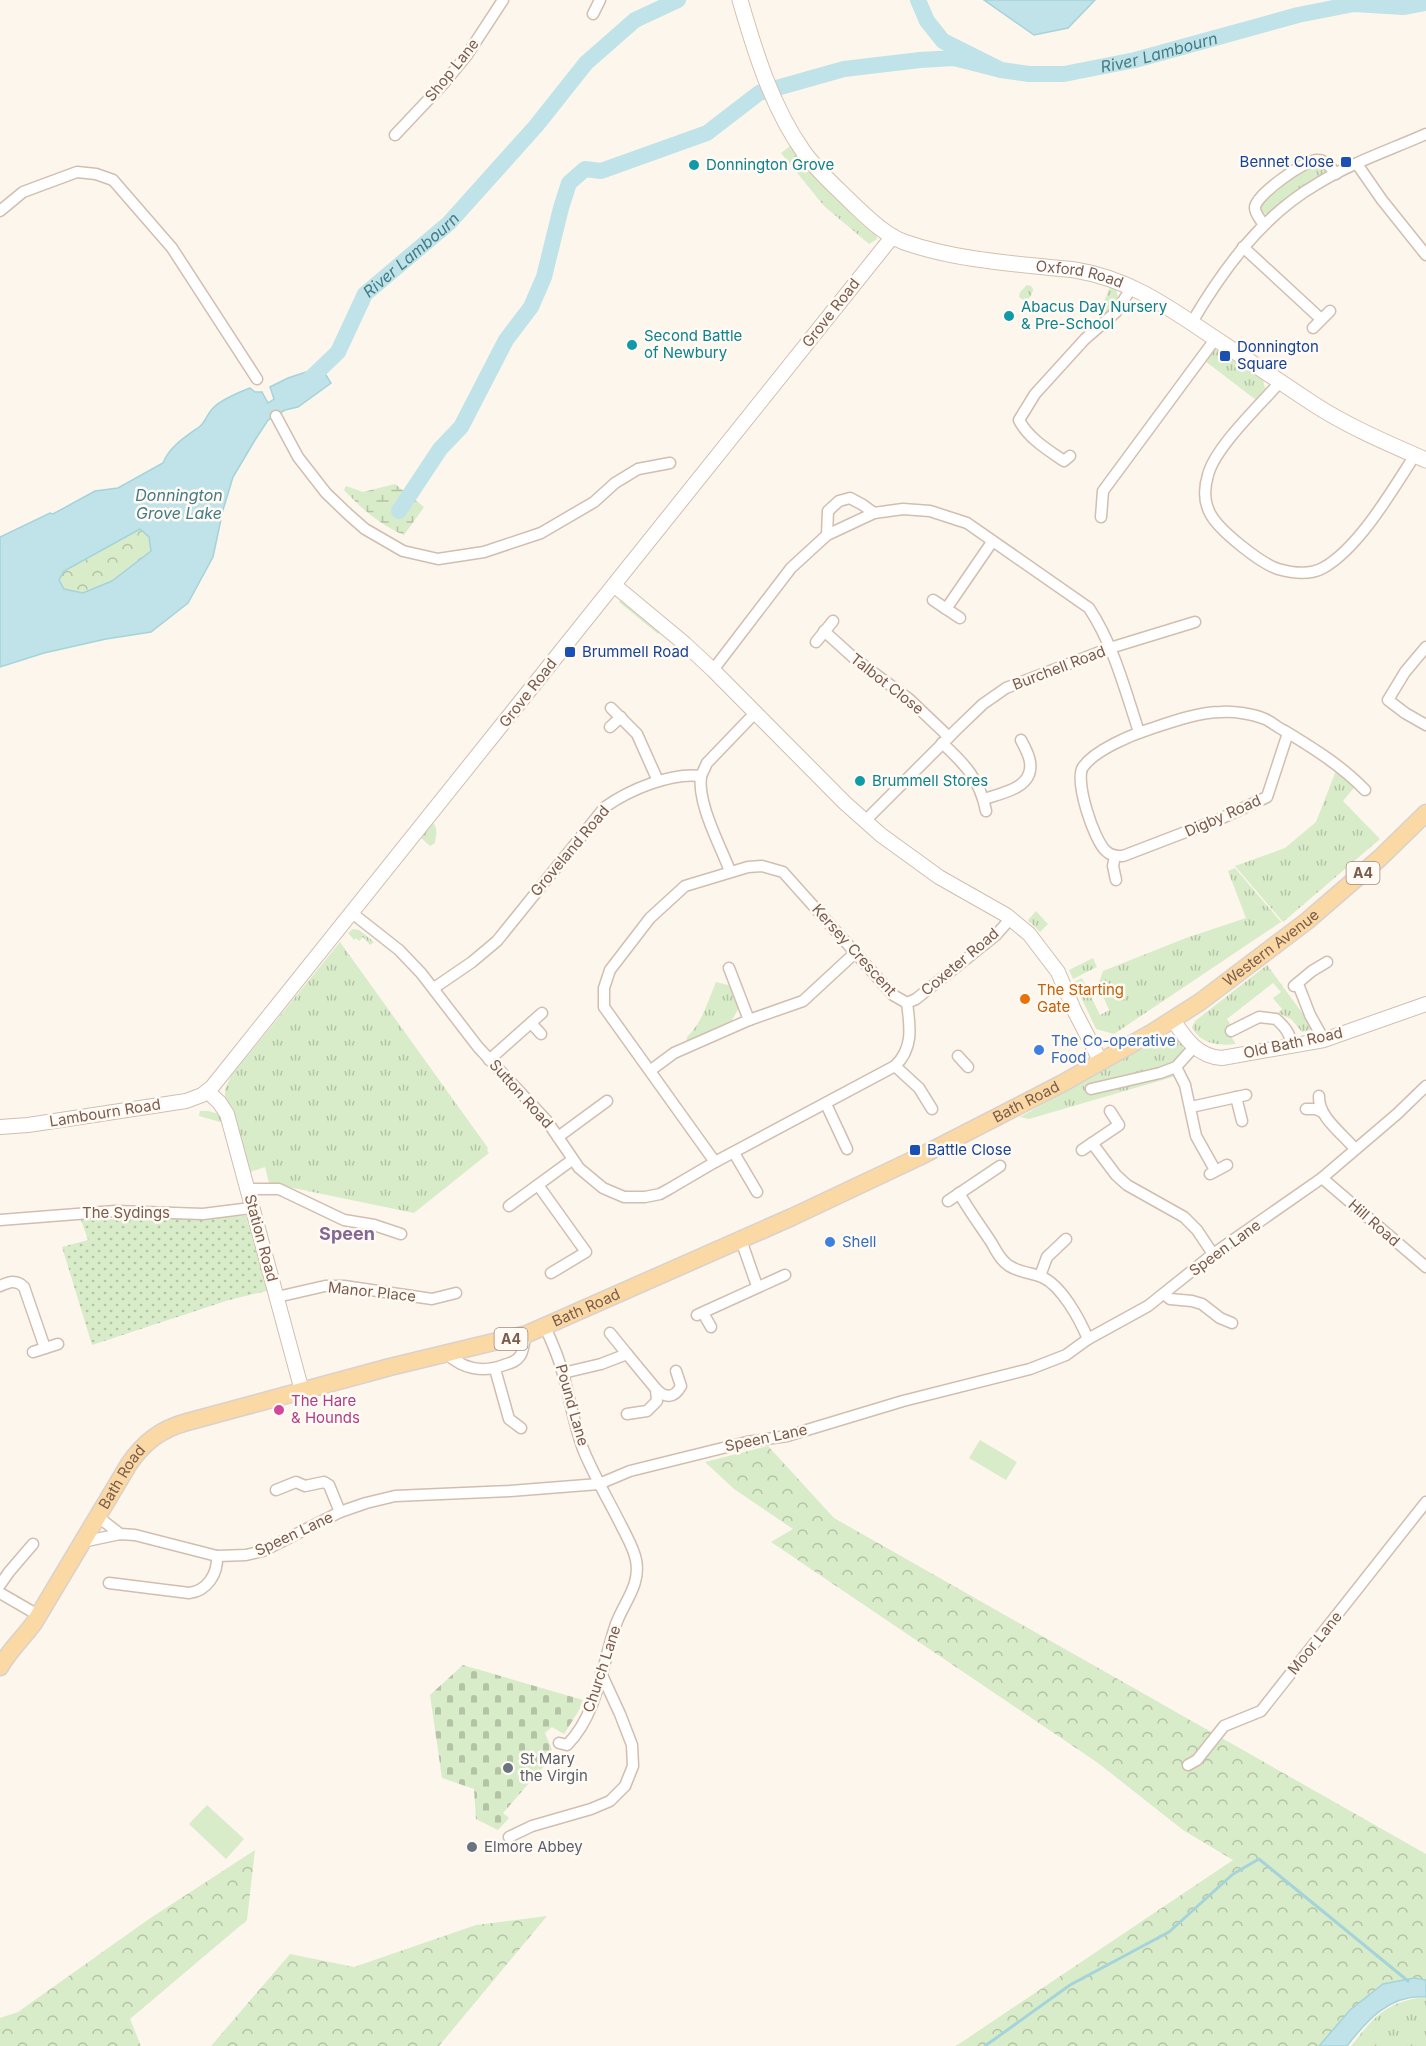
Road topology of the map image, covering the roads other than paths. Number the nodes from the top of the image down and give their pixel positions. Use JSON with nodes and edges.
{"nodes":[{"id":1,"x":503,"y":0,"type":"edge"},
{"id":2,"x":600,"y":0,"type":"edge"},
{"id":3,"x":740,"y":0,"type":"edge"},
{"id":4,"x":593,"y":14,"type":"dead end"},
{"id":5,"x":1426,"y":134,"type":"edge"},
{"id":6,"x":395,"y":135,"type":"dead end"},
{"id":7,"x":1357,"y":164,"type":"junction"},
{"id":8,"x":1336,"y":174,"type":"junction"},
{"id":9,"x":0,"y":211,"type":"edge"},
{"id":10,"x":1264,"y":225,"type":"junction"},
{"id":11,"x":892,"y":236,"type":"junction"},
{"id":12,"x":1244,"y":247,"type":"junction"},
{"id":13,"x":1424,"y":260,"type":"edge"},
{"id":14,"x":1132,"y":287,"type":"junction"},
{"id":15,"x":1330,"y":311,"type":"dead end"},
{"id":16,"x":1322,"y":319,"type":"junction"},
{"id":17,"x":1192,"y":322,"type":"junction"},
{"id":18,"x":1313,"y":328,"type":"dead end"},
{"id":19,"x":1216,"y":338,"type":"junction"},
{"id":20,"x":257,"y":379,"type":"dead end"},
{"id":21,"x":1281,"y":381,"type":"junction"},
{"id":22,"x":276,"y":416,"type":"dead end"},
{"id":23,"x":1070,"y":456,"type":"dead end"},
{"id":24,"x":1420,"y":457,"type":"edge"},
{"id":25,"x":670,"y":464,"type":"dead end"},
{"id":26,"x":874,"y":513,"type":"junction"},
{"id":27,"x":1101,"y":517,"type":"dead end"},
{"id":28,"x":827,"y":535,"type":"junction"},
{"id":29,"x":992,"y":542,"type":"junction"},
{"id":30,"x":614,"y":585,"type":"junction"},
{"id":31,"x":933,"y":600,"type":"dead end"},
{"id":32,"x":946,"y":609,"type":"junction"},
{"id":33,"x":960,"y":618,"type":"dead end"},
{"id":34,"x":834,"y":621,"type":"dead end"},
{"id":35,"x":1195,"y":622,"type":"dead end"},
{"id":36,"x":824,"y":632,"type":"junction"},
{"id":37,"x":816,"y":642,"type":"dead end"},
{"id":38,"x":1426,"y":647,"type":"edge"},
{"id":39,"x":1110,"y":648,"type":"junction"},
{"id":40,"x":713,"y":670,"type":"junction"},
{"id":41,"x":611,"y":708,"type":"dead end"},
{"id":42,"x":755,"y":713,"type":"junction"},
{"id":43,"x":621,"y":717,"type":"junction"},
{"id":44,"x":1426,"y":725,"type":"edge"},
{"id":45,"x":610,"y":727,"type":"dead end"},
{"id":46,"x":1139,"y":732,"type":"junction"},
{"id":47,"x":1288,"y":733,"type":"junction"},
{"id":48,"x":946,"y":740,"type":"junction"},
{"id":49,"x":1021,"y":740,"type":"dead end"},
{"id":50,"x":701,"y":776,"type":"junction"},
{"id":51,"x":658,"y":781,"type":"junction"},
{"id":52,"x":1365,"y":790,"type":"dead end"},
{"id":53,"x":1426,"y":813,"type":"edge"},
{"id":54,"x":865,"y":821,"type":"junction"},
{"id":55,"x":1115,"y":856,"type":"junction"},
{"id":56,"x":730,"y":871,"type":"junction"},
{"id":57,"x":1116,"y":880,"type":"dead end"},
{"id":58,"x":352,"y":913,"type":"junction"},
{"id":59,"x":1011,"y":918,"type":"junction"},
{"id":60,"x":856,"y":952,"type":"junction"},
{"id":61,"x":1327,"y":962,"type":"dead end"},
{"id":62,"x":729,"y":968,"type":"dead end"},
{"id":63,"x":434,"y":988,"type":"junction"},
{"id":64,"x":907,"y":1003,"type":"junction"},
{"id":65,"x":1426,"y":1004,"type":"edge"},
{"id":66,"x":542,"y":1013,"type":"dead end"},
{"id":67,"x":749,"y":1020,"type":"junction"},
{"id":68,"x":1173,"y":1020,"type":"junction"},
{"id":69,"x":531,"y":1023,"type":"junction"},
{"id":70,"x":1231,"y":1030,"type":"dead end"},
{"id":71,"x":541,"y":1034,"type":"dead end"},
{"id":72,"x":1324,"y":1040,"type":"junction"},
{"id":73,"x":1291,"y":1046,"type":"junction"},
{"id":74,"x":1194,"y":1047,"type":"junction"},
{"id":75,"x":958,"y":1056,"type":"dead end"},
{"id":76,"x":489,"y":1060,"type":"junction"},
{"id":77,"x":1101,"y":1062,"type":"junction"},
{"id":78,"x":895,"y":1066,"type":"junction"},
{"id":79,"x":968,"y":1067,"type":"dead end"},
{"id":80,"x":1176,"y":1067,"type":"junction"},
{"id":81,"x":651,"y":1070,"type":"junction"},
{"id":82,"x":1426,"y":1086,"type":"edge"},
{"id":83,"x":1091,"y":1089,"type":"dead end"},
{"id":84,"x":208,"y":1092,"type":"junction"},
{"id":85,"x":1319,"y":1096,"type":"dead end"},
{"id":86,"x":607,"y":1101,"type":"dead end"},
{"id":87,"x":826,"y":1104,"type":"junction"},
{"id":88,"x":1191,"y":1107,"type":"junction"},
{"id":89,"x":932,"y":1109,"type":"dead end"},
{"id":90,"x":1306,"y":1109,"type":"dead end"},
{"id":91,"x":1110,"y":1111,"type":"dead end"},
{"id":92,"x":1322,"y":1112,"type":"junction"},
{"id":93,"x":1242,"y":1121,"type":"dead end"},
{"id":94,"x":0,"y":1127,"type":"edge"},
{"id":95,"x":558,"y":1137,"type":"junction"},
{"id":96,"x":1092,"y":1143,"type":"junction"},
{"id":97,"x":847,"y":1149,"type":"dead end"},
{"id":98,"x":1355,"y":1149,"type":"junction"},
{"id":99,"x":1082,"y":1150,"type":"dead end"},
{"id":100,"x":734,"y":1153,"type":"junction"},
{"id":101,"x":572,"y":1160,"type":"junction"},
{"id":102,"x":715,"y":1162,"type":"junction"},
{"id":103,"x":1227,"y":1165,"type":"dead end"},
{"id":104,"x":994,"y":1172,"type":"dead end"},
{"id":105,"x":1322,"y":1178,"type":"junction"},
{"id":106,"x":538,"y":1185,"type":"junction"},
{"id":107,"x":247,"y":1189,"type":"junction"},
{"id":108,"x":757,"y":1192,"type":"dead end"},
{"id":109,"x":959,"y":1193,"type":"junction"},
{"id":110,"x":948,"y":1201,"type":"dead end"},
{"id":111,"x":508,"y":1206,"type":"dead end"},
{"id":112,"x":251,"y":1208,"type":"junction"},
{"id":113,"x":0,"y":1220,"type":"edge"},
{"id":114,"x":401,"y":1234,"type":"dead end"},
{"id":115,"x":741,"y":1240,"type":"junction"},
{"id":116,"x":1059,"y":1241,"type":"dead end"},
{"id":117,"x":1214,"y":1254,"type":"junction"},
{"id":118,"x":1426,"y":1267,"type":"edge"},
{"id":119,"x":551,"y":1274,"type":"dead end"},
{"id":120,"x":786,"y":1275,"type":"dead end"},
{"id":121,"x":1040,"y":1276,"type":"junction"},
{"id":122,"x":0,"y":1286,"type":"edge"},
{"id":123,"x":757,"y":1286,"type":"junction"},
{"id":124,"x":456,"y":1293,"type":"dead end"},
{"id":125,"x":1164,"y":1294,"type":"junction"},
{"id":126,"x":277,"y":1297,"type":"junction"},
{"id":127,"x":1232,"y":1323,"type":"dead end"},
{"id":128,"x":545,"y":1327,"type":"junction"},
{"id":129,"x":711,"y":1327,"type":"dead end"},
{"id":130,"x":527,"y":1334,"type":"junction"},
{"id":131,"x":610,"y":1334,"type":"dead end"},
{"id":132,"x":1088,"y":1339,"type":"junction"},
{"id":133,"x":58,"y":1344,"type":"dead end"},
{"id":134,"x":45,"y":1348,"type":"junction"},
{"id":135,"x":33,"y":1352,"type":"dead end"},
{"id":136,"x":447,"y":1354,"type":"junction"},
{"id":137,"x":627,"y":1354,"type":"junction"},
{"id":138,"x":495,"y":1369,"type":"junction"},
{"id":139,"x":676,"y":1371,"type":"dead end"},
{"id":140,"x":563,"y":1373,"type":"junction"},
{"id":141,"x":656,"y":1389,"type":"junction"},
{"id":142,"x":302,"y":1392,"type":"junction"},
{"id":143,"x":627,"y":1414,"type":"dead end"},
{"id":144,"x":521,"y":1428,"type":"dead end"},
{"id":145,"x":599,"y":1484,"type":"junction"},
{"id":146,"x":276,"y":1490,"type":"dead end"},
{"id":147,"x":1426,"y":1502,"type":"edge"},
{"id":148,"x":340,"y":1512,"type":"junction"},
{"id":149,"x":97,"y":1516,"type":"junction"},
{"id":150,"x":120,"y":1534,"type":"junction"},
{"id":151,"x":81,"y":1542,"type":"junction"},
{"id":152,"x":33,"y":1544,"type":"dead end"},
{"id":153,"x":218,"y":1556,"type":"junction"},
{"id":154,"x":108,"y":1583,"type":"dead end"},
{"id":155,"x":0,"y":1585,"type":"edge"},
{"id":156,"x":0,"y":1593,"type":"edge"},
{"id":157,"x":38,"y":1615,"type":"junction"},
{"id":158,"x":3,"y":1659,"type":"edge"},
{"id":159,"x":602,"y":1673,"type":"junction"},
{"id":160,"x":559,"y":1743,"type":"dead end"},
{"id":161,"x":1188,"y":1765,"type":"dead end"},
{"id":162,"x":509,"y":1837,"type":"dead end"}],
"edges":[{"from":1,"to":6,"type":"street","name":"Shop Lane"},
{"from":2,"to":4,"type":"street"},
{"from":3,"to":11,"type":"main road","name":"Oxford Road"},
{"from":5,"to":7,"type":"street"},
{"from":7,"to":8,"type":"street"},
{"from":7,"to":13,"type":"street"},
{"from":8,"to":10,"type":"street"},
{"from":8,"to":10,"type":"street"},
{"from":9,"to":20,"type":"street"},
{"from":10,"to":12,"type":"street"},
{"from":11,"to":14,"type":"main road","name":"Oxford Road"},
{"from":11,"to":30,"type":"street","name":"Grove Road"},
{"from":12,"to":16,"type":"street"},
{"from":12,"to":17,"type":"street"},
{"from":14,"to":17,"type":"main road","name":"Oxford Road"},
{"from":14,"to":23,"type":"street"},
{"from":15,"to":16,"type":"street"},
{"from":16,"to":18,"type":"street"},
{"from":17,"to":19,"type":"main road","name":"Oxford Road"},
{"from":19,"to":21,"type":"main road","name":"Oxford Road"},
{"from":19,"to":27,"type":"street"},
{"from":21,"to":24,"type":"main road","name":"Oxford Road"},
{"from":21,"to":24,"type":"street"},
{"from":22,"to":25,"type":"street"},
{"from":26,"to":28,"type":"street"},
{"from":26,"to":28,"type":"street"},
{"from":26,"to":29,"type":"street"},
{"from":28,"to":40,"type":"street"},
{"from":29,"to":32,"type":"street"},
{"from":29,"to":39,"type":"street"},
{"from":30,"to":40,"type":"street"},
{"from":30,"to":58,"type":"street","name":"Grove Road"},
{"from":31,"to":32,"type":"street"},
{"from":32,"to":33,"type":"street"},
{"from":34,"to":36,"type":"street"},
{"from":35,"to":39,"type":"street","name":"Burchell Road"},
{"from":36,"to":37,"type":"street"},
{"from":36,"to":48,"type":"street","name":"Talbot Close"},
{"from":38,"to":44,"type":"street"},
{"from":39,"to":46,"type":"street"},
{"from":39,"to":48,"type":"street","name":"Burchell Road"},
{"from":40,"to":42,"type":"street"},
{"from":41,"to":43,"type":"street"},
{"from":42,"to":50,"type":"street"},
{"from":42,"to":54,"type":"street"},
{"from":43,"to":45,"type":"street"},
{"from":43,"to":51,"type":"street"},
{"from":46,"to":47,"type":"street"},
{"from":46,"to":55,"type":"street"},
{"from":47,"to":52,"type":"street"},
{"from":47,"to":55,"type":"street","name":"Digby Road"},
{"from":48,"to":49,"type":"street","name":"Talbot Close"},
{"from":48,"to":54,"type":"street","name":"Burchell Road"},
{"from":50,"to":51,"type":"street","name":"Groveland Road"},
{"from":50,"to":56,"type":"street"},
{"from":51,"to":63,"type":"street","name":"Groveland Road"},
{"from":53,"to":68,"type":"main road","name":"Western Avenue","number":"A4"},
{"from":54,"to":59,"type":"street"},
{"from":55,"to":57,"type":"street"},
{"from":56,"to":60,"type":"street","name":"Kersey Crescent"},
{"from":56,"to":81,"type":"street","name":"Kersey Crescent"},
{"from":58,"to":63,"type":"street","name":"Sutton Road"},
{"from":58,"to":84,"type":"street","name":"Grove Road"},
{"from":59,"to":64,"type":"street","name":"Coxeter Road"},
{"from":59,"to":77,"type":"street"},
{"from":60,"to":64,"type":"street","name":"Kersey Crescent"},
{"from":60,"to":67,"type":"street"},
{"from":61,"to":72,"type":"street"},
{"from":62,"to":67,"type":"street"},
{"from":63,"to":76,"type":"street","name":"Sutton Road"},
{"from":64,"to":78,"type":"street","name":"Kersey Crescent"},
{"from":65,"to":72,"type":"street","name":"Old Bath Road"},
{"from":66,"to":69,"type":"street"},
{"from":67,"to":81,"type":"street"},
{"from":68,"to":74,"type":"street"},
{"from":68,"to":77,"type":"main road","name":"Western Avenue","number":"A4"},
{"from":69,"to":71,"type":"street"},
{"from":69,"to":76,"type":"street"},
{"from":70,"to":73,"type":"street"},
{"from":72,"to":73,"type":"street","name":"Old Bath Road"},
{"from":73,"to":74,"type":"street","name":"Old Bath Road"},
{"from":74,"to":80,"type":"street"},
{"from":75,"to":79,"type":"street"},
{"from":76,"to":95,"type":"street","name":"Sutton Road"},
{"from":77,"to":115,"type":"main road","name":"Bath Road","number":"A4"},
{"from":78,"to":87,"type":"street"},
{"from":78,"to":89,"type":"street"},
{"from":80,"to":83,"type":"street"},
{"from":80,"to":88,"type":"street"},
{"from":81,"to":102,"type":"street","name":"Kersey Crescent"},
{"from":82,"to":98,"type":"street","name":"Speen Lane"},
{"from":84,"to":94,"type":"street","name":"Lambourn Road"},
{"from":84,"to":107,"type":"street","name":"Station Road"},
{"from":85,"to":92,"type":"street"},
{"from":86,"to":95,"type":"street"},
{"from":87,"to":97,"type":"street"},
{"from":87,"to":100,"type":"street"},
{"from":88,"to":93,"type":"street"},
{"from":88,"to":103,"type":"street"},
{"from":90,"to":92,"type":"street"},
{"from":91,"to":96,"type":"street"},
{"from":92,"to":98,"type":"street"},
{"from":95,"to":101,"type":"street","name":"Sutton Road"},
{"from":96,"to":99,"type":"street"},
{"from":96,"to":117,"type":"street"},
{"from":98,"to":105,"type":"street","name":"Speen Lane"},
{"from":100,"to":102,"type":"street"},
{"from":100,"to":108,"type":"street"},
{"from":101,"to":102,"type":"street","name":"Sutton Road"},
{"from":101,"to":106,"type":"street"},
{"from":104,"to":109,"type":"street"},
{"from":105,"to":117,"type":"street","name":"Speen Lane"},
{"from":105,"to":118,"type":"street","name":"Hill Road"},
{"from":106,"to":111,"type":"street"},
{"from":106,"to":119,"type":"street"},
{"from":107,"to":112,"type":"street","name":"Station Road"},
{"from":107,"to":114,"type":"street"},
{"from":109,"to":110,"type":"street"},
{"from":109,"to":121,"type":"street"},
{"from":112,"to":113,"type":"street","name":"The Sydings"},
{"from":112,"to":126,"type":"street","name":"Station Road"},
{"from":115,"to":123,"type":"street"},
{"from":115,"to":128,"type":"main road","name":"Bath Road","number":"A4"},
{"from":116,"to":121,"type":"street"},
{"from":117,"to":125,"type":"street","name":"Speen Lane"},
{"from":120,"to":123,"type":"street"},
{"from":121,"to":132,"type":"street"},
{"from":122,"to":134,"type":"street"},
{"from":123,"to":129,"type":"street"},
{"from":124,"to":126,"type":"street","name":"Manor Place"},
{"from":125,"to":127,"type":"street"},
{"from":125,"to":132,"type":"street","name":"Speen Lane"},
{"from":126,"to":142,"type":"street","name":"Station Road"},
{"from":128,"to":130,"type":"main road","name":"Bath Road","number":"A4"},
{"from":128,"to":140,"type":"street","name":"Pound Lane"},
{"from":130,"to":136,"type":"main road","name":"Bath Road","number":"A4"},
{"from":130,"to":138,"type":"street"},
{"from":131,"to":137,"type":"street"},
{"from":132,"to":145,"type":"street","name":"Speen Lane"},
{"from":133,"to":134,"type":"street"},
{"from":134,"to":135,"type":"street"},
{"from":136,"to":138,"type":"street"},
{"from":136,"to":142,"type":"main road","name":"Bath Road","number":"A4"},
{"from":137,"to":140,"type":"street"},
{"from":137,"to":141,"type":"street"},
{"from":138,"to":144,"type":"street"},
{"from":139,"to":141,"type":"street"},
{"from":140,"to":145,"type":"street","name":"Pound Lane"},
{"from":141,"to":143,"type":"street"},
{"from":142,"to":149,"type":"main road","name":"Bath Road","number":"A4"},
{"from":145,"to":148,"type":"street","name":"Speen Lane"},
{"from":145,"to":159,"type":"street","name":"Church Lane"},
{"from":146,"to":148,"type":"street"},
{"from":147,"to":161,"type":"street","name":"Moor Lane"},
{"from":148,"to":153,"type":"street","name":"Speen Lane"},
{"from":149,"to":150,"type":"street","name":"Speen Lane"},
{"from":149,"to":151,"type":"main road","name":"Bath Road","number":"A4"},
{"from":150,"to":151,"type":"street","name":"Speen Lane"},
{"from":150,"to":153,"type":"street","name":"Speen Lane"},
{"from":151,"to":157,"type":"main road","name":"Bath Road","number":"A4"},
{"from":152,"to":155,"type":"street"},
{"from":153,"to":154,"type":"street"},
{"from":156,"to":157,"type":"street"},
{"from":157,"to":158,"type":"main road","name":"Bath Road","number":"A4"},
{"from":159,"to":160,"type":"street","name":"Church Lane"},
{"from":159,"to":162,"type":"street"}]}
